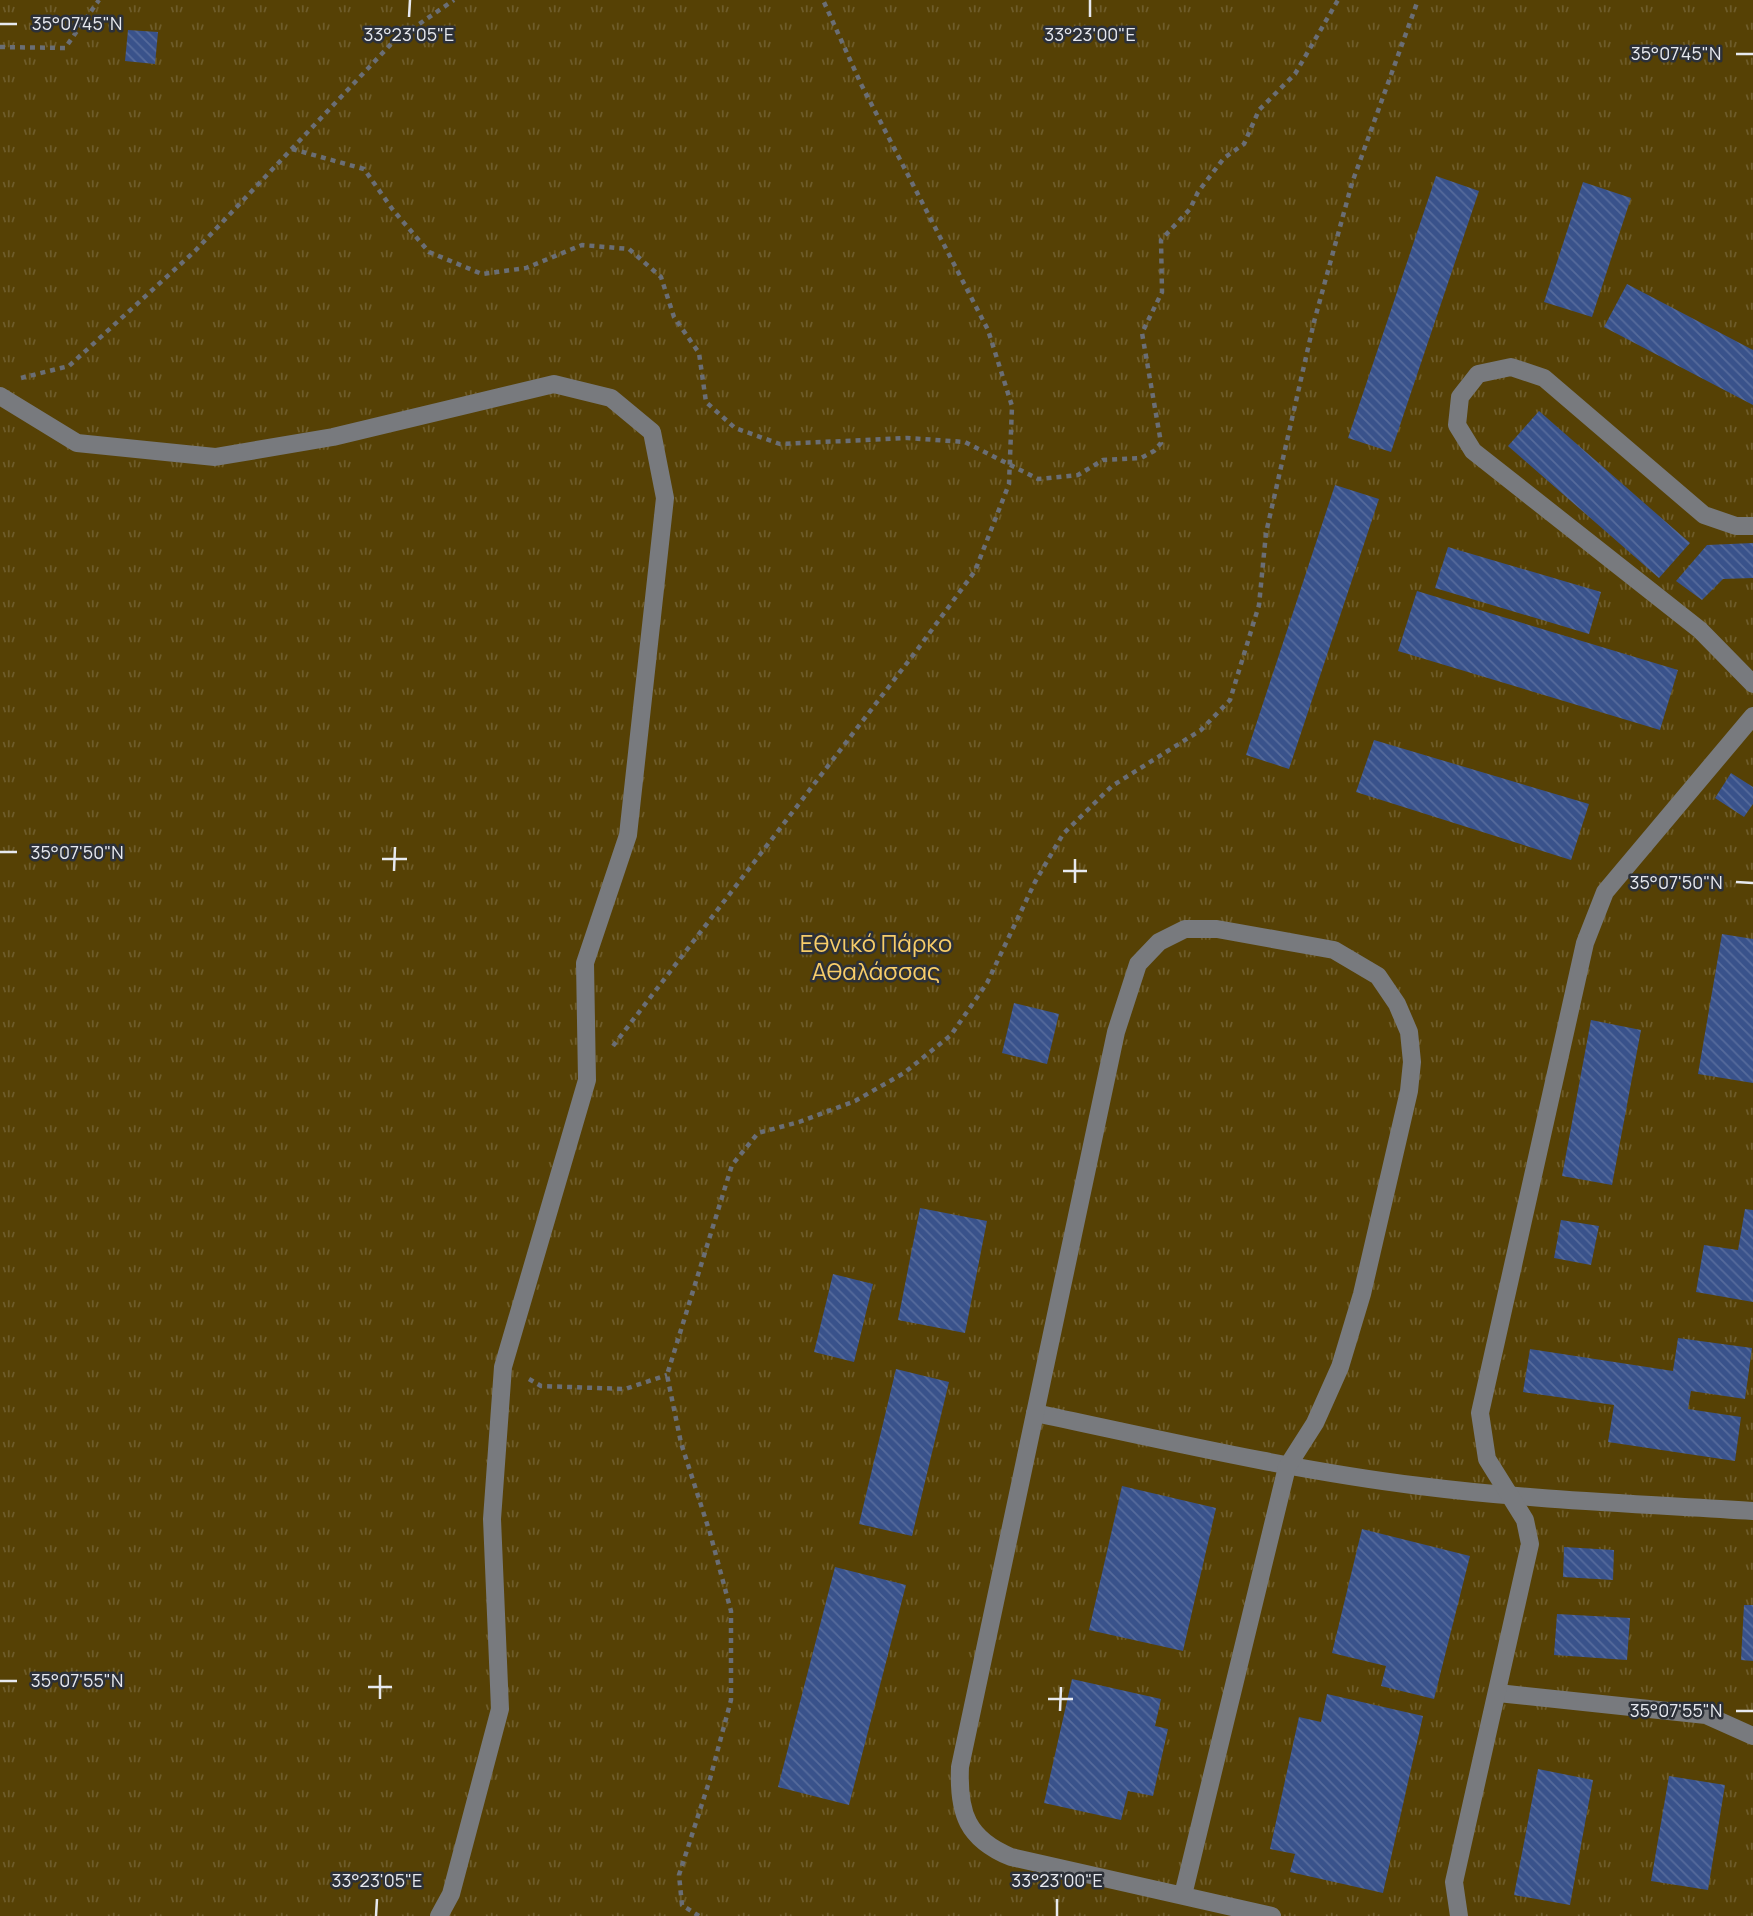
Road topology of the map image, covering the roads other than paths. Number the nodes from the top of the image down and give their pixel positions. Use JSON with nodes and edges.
{"nodes":[{"id":1,"x":0,"y":396,"type":"edge"},
{"id":2,"x":1753,"y":526,"type":"edge"},
{"id":3,"x":1753,"y":684,"type":"edge"},
{"id":4,"x":1753,"y":716,"type":"edge"},
{"id":5,"x":1035,"y":1413,"type":"junction"},
{"id":6,"x":1287,"y":1466,"type":"junction"},
{"id":7,"x":1508,"y":1496,"type":"junction"},
{"id":8,"x":1753,"y":1511,"type":"edge"},
{"id":9,"x":1498,"y":1693,"type":"junction"},
{"id":10,"x":1753,"y":1736,"type":"edge"},
{"id":11,"x":1183,"y":1895,"type":"junction"},
{"id":12,"x":439,"y":1916,"type":"edge"},
{"id":13,"x":1272,"y":1916,"type":"edge"},
{"id":14,"x":1459,"y":1916,"type":"edge"}],
"edges":[{"from":1,"to":12,"type":"lane"},
{"from":2,"to":3,"type":"lane"},
{"from":4,"to":7,"type":"lane"},
{"from":5,"to":6,"type":"lane"},
{"from":5,"to":6,"type":"lane"},
{"from":5,"to":11,"type":"lane"},
{"from":6,"to":7,"type":"lane"},
{"from":6,"to":11,"type":"lane"},
{"from":7,"to":8,"type":"lane"},
{"from":7,"to":9,"type":"lane"},
{"from":9,"to":10,"type":"lane"},
{"from":9,"to":14,"type":"lane"},
{"from":11,"to":13,"type":"lane"}]}
